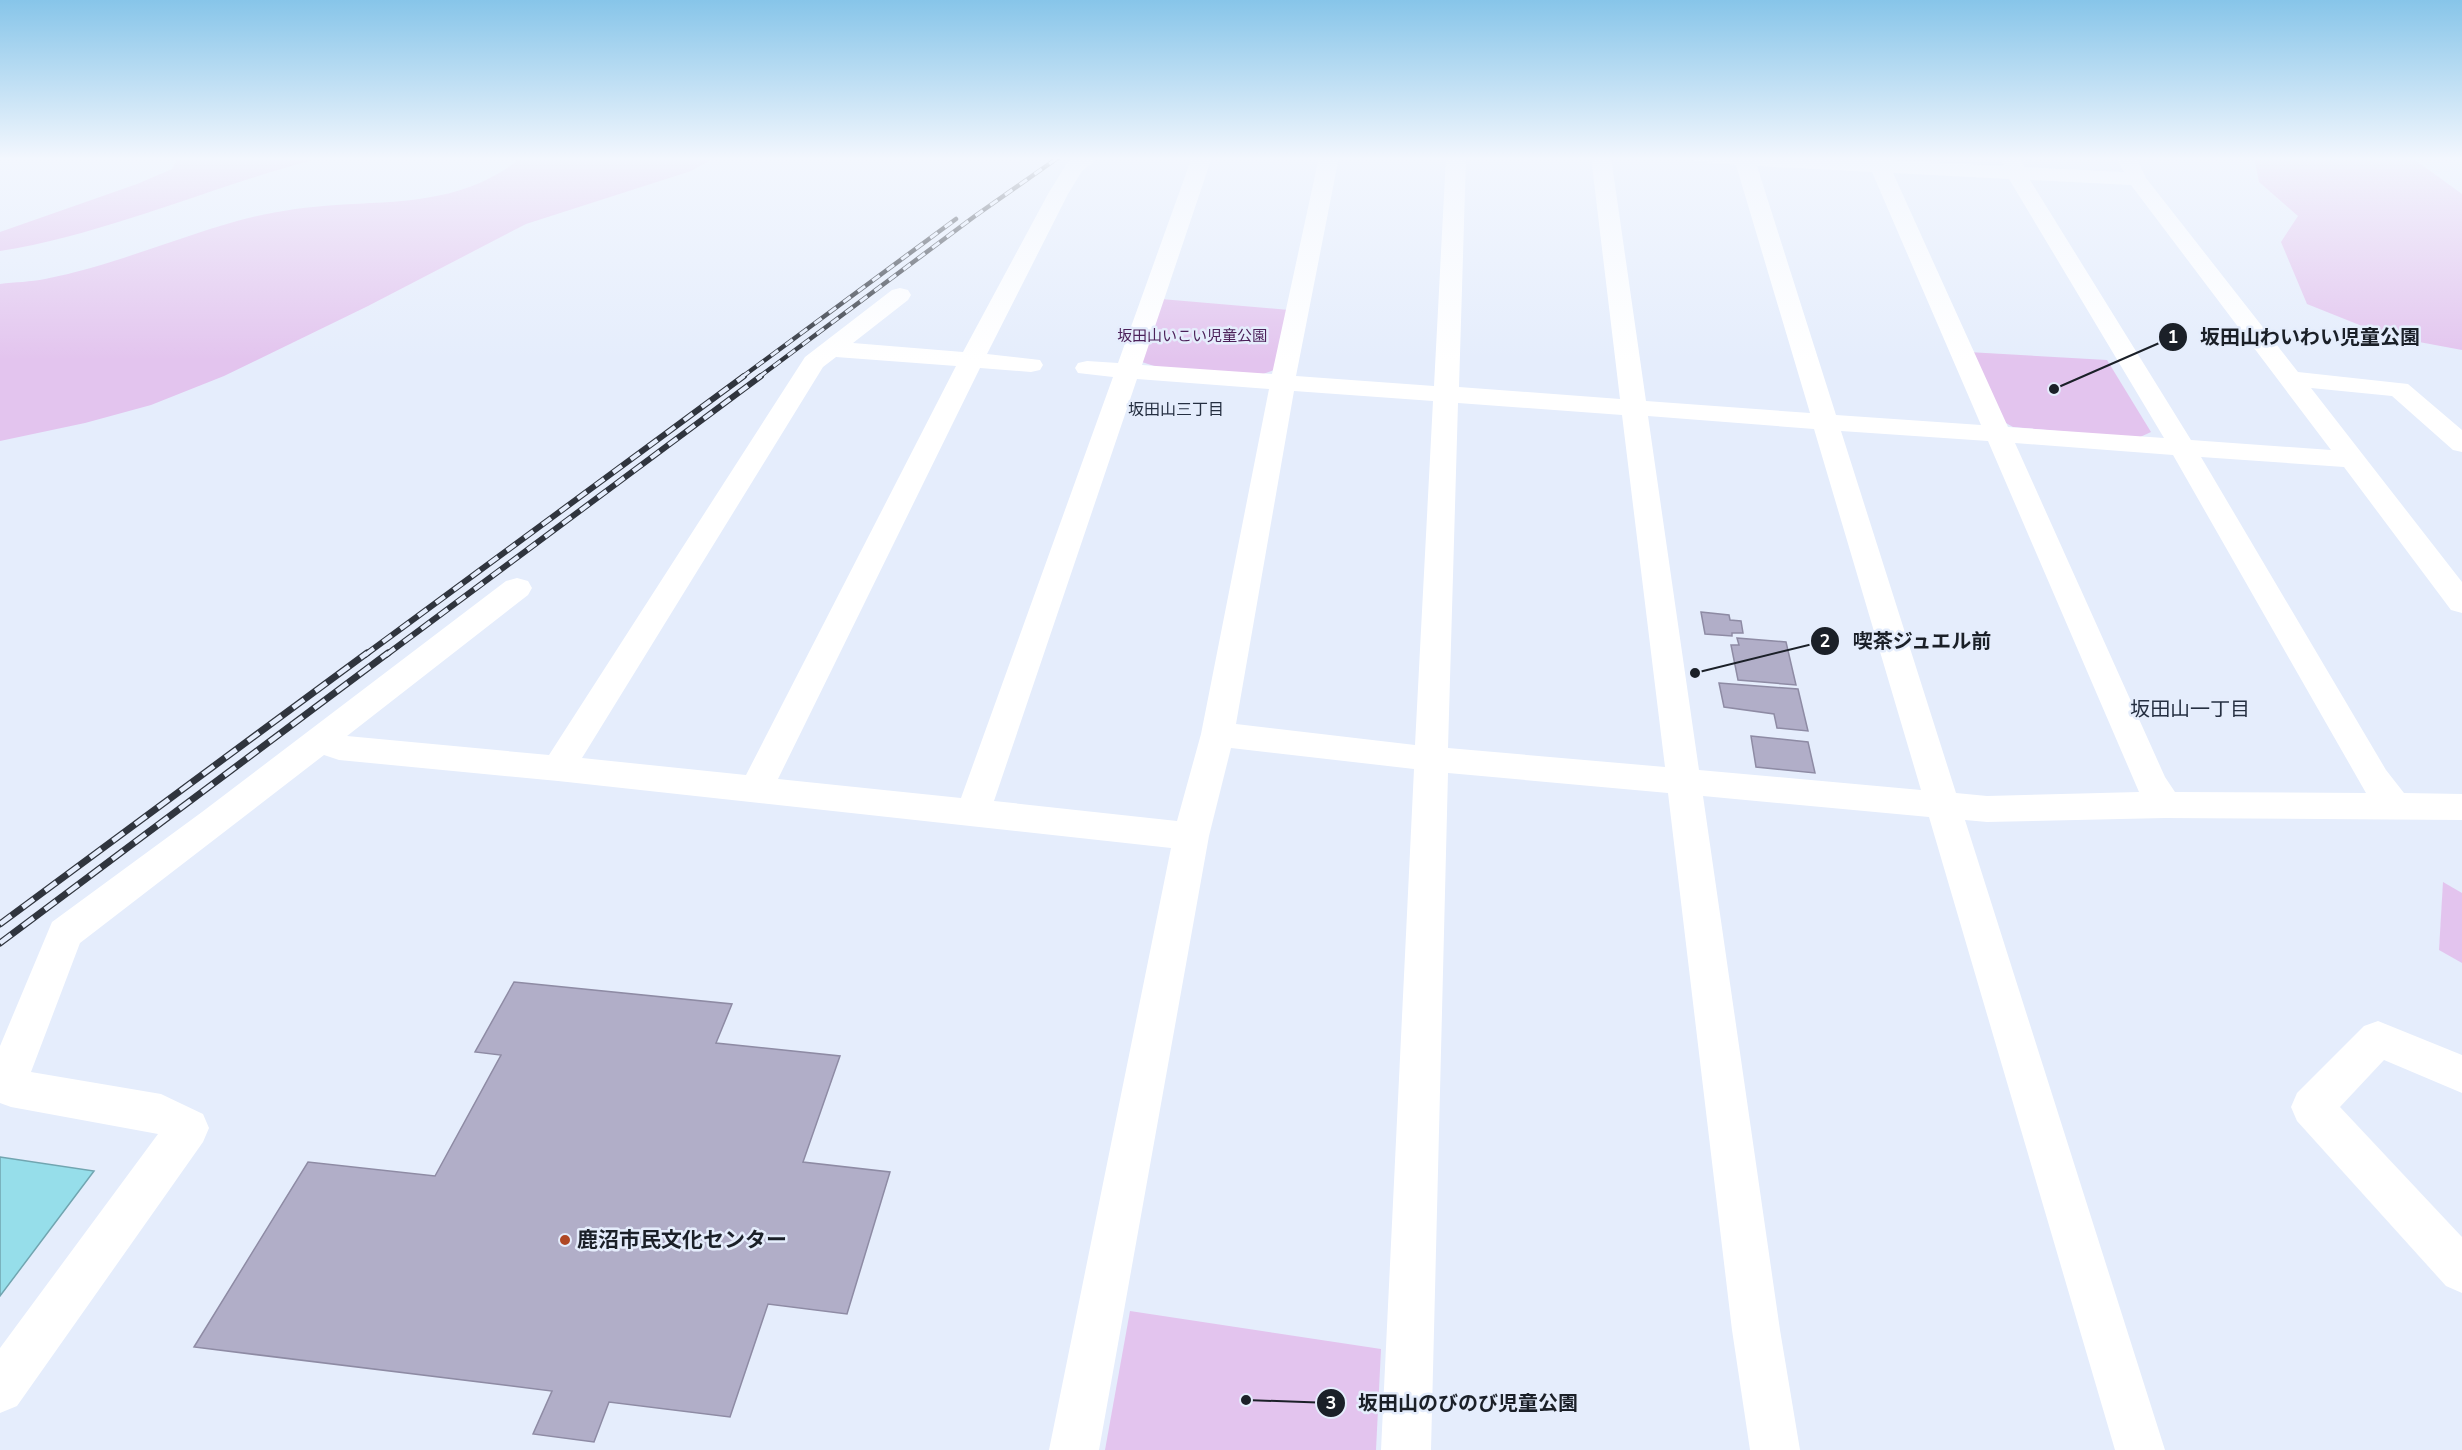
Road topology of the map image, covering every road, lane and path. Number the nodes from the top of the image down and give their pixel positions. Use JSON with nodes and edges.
{"nodes":[{"id":1,"x":1042,"y":225,"type":"edge"},
{"id":2,"x":1178,"y":225,"type":"edge"},
{"id":3,"x":1315,"y":225,"type":"edge"},
{"id":4,"x":1453,"y":225,"type":"edge"},
{"id":5,"x":1610,"y":225,"type":"edge"},
{"id":6,"x":1765,"y":225,"type":"edge"},
{"id":7,"x":1905,"y":225,"type":"edge"},
{"id":8,"x":2049,"y":225,"type":"edge"},
{"id":9,"x":2173,"y":225,"type":"edge"},
{"id":10,"x":900,"y":295,"type":"dead end"},
{"id":11,"x":832,"y":349,"type":"junction"},
{"id":12,"x":971,"y":361,"type":"junction"},
{"id":13,"x":1031,"y":364,"type":"dead end"},
{"id":14,"x":1087,"y":368,"type":"dead end"},
{"id":15,"x":1126,"y":370,"type":"junction"},
{"id":16,"x":2290,"y":379,"type":"junction"},
{"id":17,"x":1283,"y":381,"type":"junction"},
{"id":18,"x":1446,"y":394,"type":"junction"},
{"id":19,"x":1635,"y":406,"type":"junction"},
{"id":20,"x":1823,"y":421,"type":"junction"},
{"id":21,"x":1999,"y":434,"type":"junction"},
{"id":22,"x":2462,"y":444,"type":"edge"},
{"id":23,"x":2182,"y":447,"type":"junction"},
{"id":24,"x":2352,"y":460,"type":"junction"},
{"id":25,"x":2452,"y":577,"type":"edge"},
{"id":26,"x":517,"y":588,"type":"dead end"},
{"id":27,"x":2462,"y":603,"type":"edge"},
{"id":28,"x":1218,"y":734,"type":"junction"},
{"id":29,"x":321,"y":739,"type":"junction"},
{"id":30,"x":1431,"y":759,"type":"junction"},
{"id":31,"x":558,"y":768,"type":"junction"},
{"id":32,"x":1682,"y":782,"type":"junction"},
{"id":33,"x":756,"y":789,"type":"junction"},
{"id":34,"x":1942,"y":805,"type":"junction"},
{"id":35,"x":2165,"y":805,"type":"junction"},
{"id":36,"x":2395,"y":807,"type":"junction"},
{"id":37,"x":2462,"y":807,"type":"edge"},
{"id":38,"x":973,"y":812,"type":"junction"},
{"id":39,"x":1191,"y":836,"type":"junction"},
{"id":40,"x":2462,"y":1074,"type":"edge"},
{"id":41,"x":2462,"y":1270,"type":"edge"},
{"id":42,"x":0,"y":1389,"type":"edge"},
{"id":43,"x":1074,"y":1450,"type":"edge"},
{"id":44,"x":1406,"y":1450,"type":"edge"},
{"id":45,"x":1775,"y":1450,"type":"edge"},
{"id":46,"x":2140,"y":1450,"type":"edge"}],
"edges":[{"from":1,"to":12,"type":"street"},
{"from":2,"to":15,"type":"street"},
{"from":3,"to":17,"type":"street"},
{"from":4,"to":18,"type":"street"},
{"from":5,"to":19,"type":"street"},
{"from":6,"to":20,"type":"street"},
{"from":7,"to":21,"type":"street"},
{"from":8,"to":23,"type":"street"},
{"from":9,"to":16,"type":"street"},
{"from":10,"to":11,"type":"street"},
{"from":11,"to":12,"type":"street"},
{"from":11,"to":31,"type":"street"},
{"from":12,"to":13,"type":"street"},
{"from":12,"to":33,"type":"street"},
{"from":14,"to":15,"type":"street"},
{"from":15,"to":17,"type":"street"},
{"from":15,"to":38,"type":"street"},
{"from":16,"to":22,"type":"street"},
{"from":16,"to":24,"type":"street"},
{"from":17,"to":18,"type":"street"},
{"from":17,"to":28,"type":"street"},
{"from":18,"to":19,"type":"street"},
{"from":18,"to":30,"type":"street"},
{"from":19,"to":20,"type":"street"},
{"from":19,"to":32,"type":"street"},
{"from":20,"to":21,"type":"street"},
{"from":20,"to":34,"type":"street"},
{"from":21,"to":23,"type":"street"},
{"from":21,"to":35,"type":"street"},
{"from":23,"to":24,"type":"street"},
{"from":23,"to":36,"type":"street"},
{"from":24,"to":25,"type":"street"},
{"from":25,"to":27,"type":"street"},
{"from":26,"to":29,"type":"street"},
{"from":28,"to":30,"type":"street"},
{"from":28,"to":39,"type":"street"},
{"from":29,"to":31,"type":"street"},
{"from":29,"to":42,"type":"street"},
{"from":30,"to":32,"type":"street"},
{"from":30,"to":44,"type":"street"},
{"from":31,"to":33,"type":"street"},
{"from":32,"to":34,"type":"street"},
{"from":32,"to":45,"type":"street"},
{"from":33,"to":38,"type":"street"},
{"from":34,"to":35,"type":"street"},
{"from":34,"to":46,"type":"street"},
{"from":35,"to":36,"type":"street"},
{"from":36,"to":37,"type":"street"},
{"from":38,"to":39,"type":"street"},
{"from":39,"to":43,"type":"street"},
{"from":40,"to":41,"type":"street"}]}
